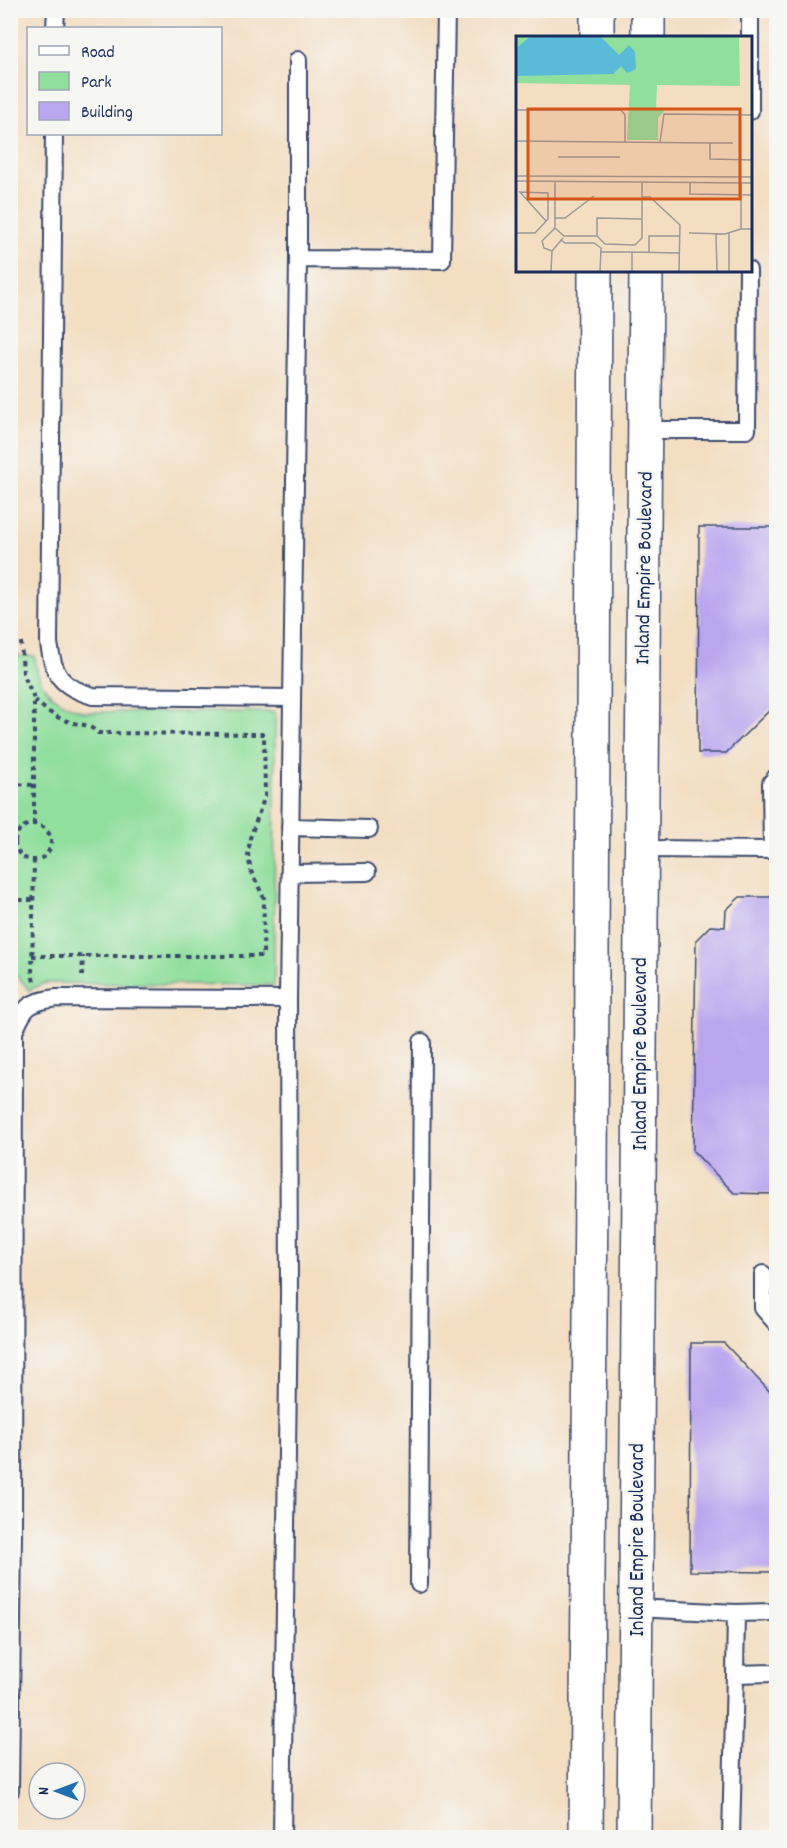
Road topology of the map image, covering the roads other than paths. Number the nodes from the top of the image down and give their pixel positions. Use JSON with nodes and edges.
{"nodes":[{"id":1,"x":56,"y":10,"type":"edge"},
{"id":2,"x":446,"y":10,"type":"edge"},
{"id":3,"x":597,"y":10,"type":"edge"},
{"id":4,"x":648,"y":10,"type":"edge"},
{"id":5,"x":750,"y":10,"type":"edge"},
{"id":6,"x":55,"y":27,"type":"edge"},
{"id":7,"x":597,"y":36,"type":"edge"},
{"id":8,"x":648,"y":36,"type":"edge"},
{"id":9,"x":750,"y":36,"type":"edge"},
{"id":10,"x":298,"y":60,"type":"dead end"},
{"id":11,"x":54,"y":135,"type":"edge"},
{"id":12,"x":298,"y":259,"type":"junction"},
{"id":13,"x":595,"y":272,"type":"edge"},
{"id":14,"x":646,"y":272,"type":"edge"},
{"id":15,"x":748,"y":272,"type":"edge"},
{"id":16,"x":645,"y":430,"type":"junction"},
{"id":17,"x":292,"y":698,"type":"junction"},
{"id":18,"x":777,"y":777,"type":"edge"},
{"id":19,"x":290,"y":826,"type":"junction"},
{"id":20,"x":369,"y":829,"type":"dead end"},
{"id":21,"x":641,"y":849,"type":"junction"},
{"id":22,"x":774,"y":850,"type":"edge"},
{"id":23,"x":367,"y":872,"type":"dead end"},
{"id":24,"x":290,"y":873,"type":"junction"},
{"id":25,"x":288,"y":999,"type":"junction"},
{"id":26,"x":422,"y":1042,"type":"dead end"},
{"id":27,"x":763,"y":1274,"type":"dead end"},
{"id":28,"x":777,"y":1323,"type":"edge"},
{"id":29,"x":419,"y":1584,"type":"dead end"},
{"id":30,"x":635,"y":1608,"type":"junction"},
{"id":31,"x":777,"y":1612,"type":"edge"},
{"id":32,"x":736,"y":1613,"type":"junction"},
{"id":33,"x":777,"y":1673,"type":"edge"},
{"id":34,"x":735,"y":1674,"type":"junction"},
{"id":35,"x":10,"y":1791,"type":"edge"},
{"id":36,"x":282,"y":1838,"type":"edge"},
{"id":37,"x":586,"y":1838,"type":"edge"},
{"id":38,"x":634,"y":1838,"type":"edge"},
{"id":39,"x":731,"y":1838,"type":"edge"}],
"edges":[{"from":1,"to":6,"type":"lane"},
{"from":2,"to":12,"type":"lane"},
{"from":3,"to":7,"type":"main road"},
{"from":4,"to":8,"type":"main road"},
{"from":5,"to":9,"type":"lane"},
{"from":10,"to":12,"type":"lane"},
{"from":11,"to":17,"type":"lane"},
{"from":12,"to":17,"type":"lane"},
{"from":13,"to":37,"type":"main road"},
{"from":14,"to":16,"type":"main road","name":"Inland Empire Boulevard"},
{"from":15,"to":16,"type":"lane"},
{"from":16,"to":21,"type":"main road","name":"Inland Empire Boulevard"},
{"from":17,"to":19,"type":"lane"},
{"from":18,"to":22,"type":"lane"},
{"from":19,"to":20,"type":"lane"},
{"from":19,"to":24,"type":"lane"},
{"from":21,"to":22,"type":"lane"},
{"from":21,"to":30,"type":"main road","name":"Inland Empire Boulevard"},
{"from":23,"to":24,"type":"lane"},
{"from":24,"to":25,"type":"lane"},
{"from":25,"to":35,"type":"lane"},
{"from":25,"to":36,"type":"lane"},
{"from":26,"to":29,"type":"lane"},
{"from":27,"to":28,"type":"lane"},
{"from":30,"to":32,"type":"lane"},
{"from":30,"to":38,"type":"main road","name":"Inland Empire Boulevard"},
{"from":31,"to":32,"type":"lane"},
{"from":32,"to":34,"type":"lane"},
{"from":33,"to":34,"type":"lane"},
{"from":34,"to":39,"type":"lane"}]}
